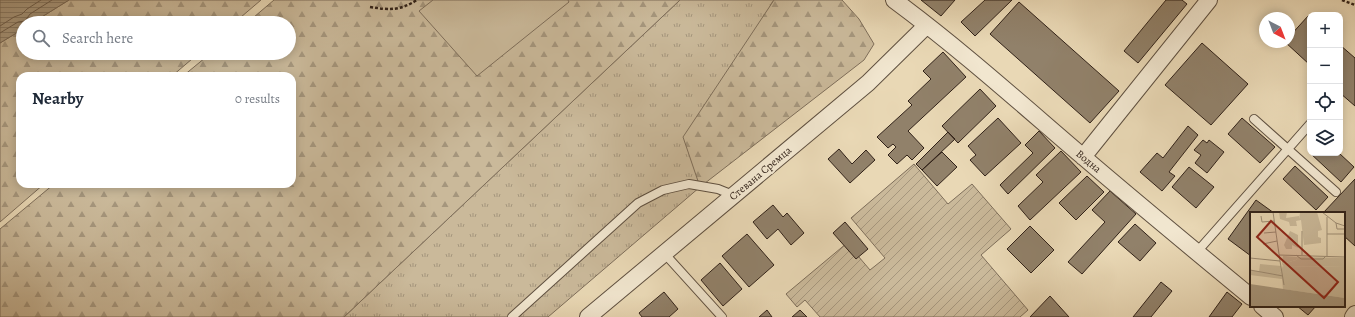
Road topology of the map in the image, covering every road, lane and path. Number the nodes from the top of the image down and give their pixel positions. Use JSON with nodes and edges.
{"nodes":[{"id":1,"x":417,"y":0,"type":"edge"},
{"id":2,"x":894,"y":0,"type":"edge"},
{"id":3,"x":1209,"y":0,"type":"edge"},
{"id":4,"x":1342,"y":0,"type":"edge"},
{"id":5,"x":1355,"y":5,"type":"edge"},
{"id":6,"x":370,"y":7,"type":"dead end"},
{"id":7,"x":927,"y":24,"type":"junction"},
{"id":8,"x":1254,"y":119,"type":"dead end"},
{"id":9,"x":1307,"y":127,"type":"edge"},
{"id":10,"x":1288,"y":149,"type":"junction"},
{"id":11,"x":1083,"y":157,"type":"junction"},
{"id":12,"x":1336,"y":192,"type":"dead end"},
{"id":13,"x":733,"y":195,"type":"junction"},
{"id":14,"x":664,"y":253,"type":"junction"},
{"id":15,"x":1196,"y":253,"type":"junction"},
{"id":16,"x":1250,"y":296,"type":"edge"},
{"id":17,"x":1263,"y":307,"type":"edge"},
{"id":18,"x":1355,"y":314,"type":"edge"},
{"id":19,"x":512,"y":317,"type":"edge"},
{"id":20,"x":588,"y":317,"type":"edge"},
{"id":21,"x":722,"y":317,"type":"edge"},
{"id":22,"x":1276,"y":317,"type":"edge"},
{"id":23,"x":1353,"y":317,"type":"edge"}],
"edges":[{"from":1,"to":6,"type":"path"},
{"from":2,"to":7,"type":"street","name":"Водна"},
{"from":3,"to":11,"type":"street"},
{"from":4,"to":5,"type":"path"},
{"from":7,"to":11,"type":"street","name":"Водна"},
{"from":7,"to":13,"type":"street","name":"Стевана Сремца"},
{"from":8,"to":10,"type":"lane"},
{"from":9,"to":10,"type":"lane"},
{"from":10,"to":12,"type":"lane"},
{"from":10,"to":15,"type":"lane"},
{"from":11,"to":15,"type":"street","name":"Водна"},
{"from":13,"to":14,"type":"street","name":"Стевана Сремца"},
{"from":13,"to":19,"type":"lane"},
{"from":14,"to":20,"type":"street","name":"Стевана Сремца"},
{"from":14,"to":21,"type":"lane"},
{"from":15,"to":16,"type":"street","name":"Водна"},
{"from":17,"to":22,"type":"street"},
{"from":18,"to":23,"type":"street"}]}
